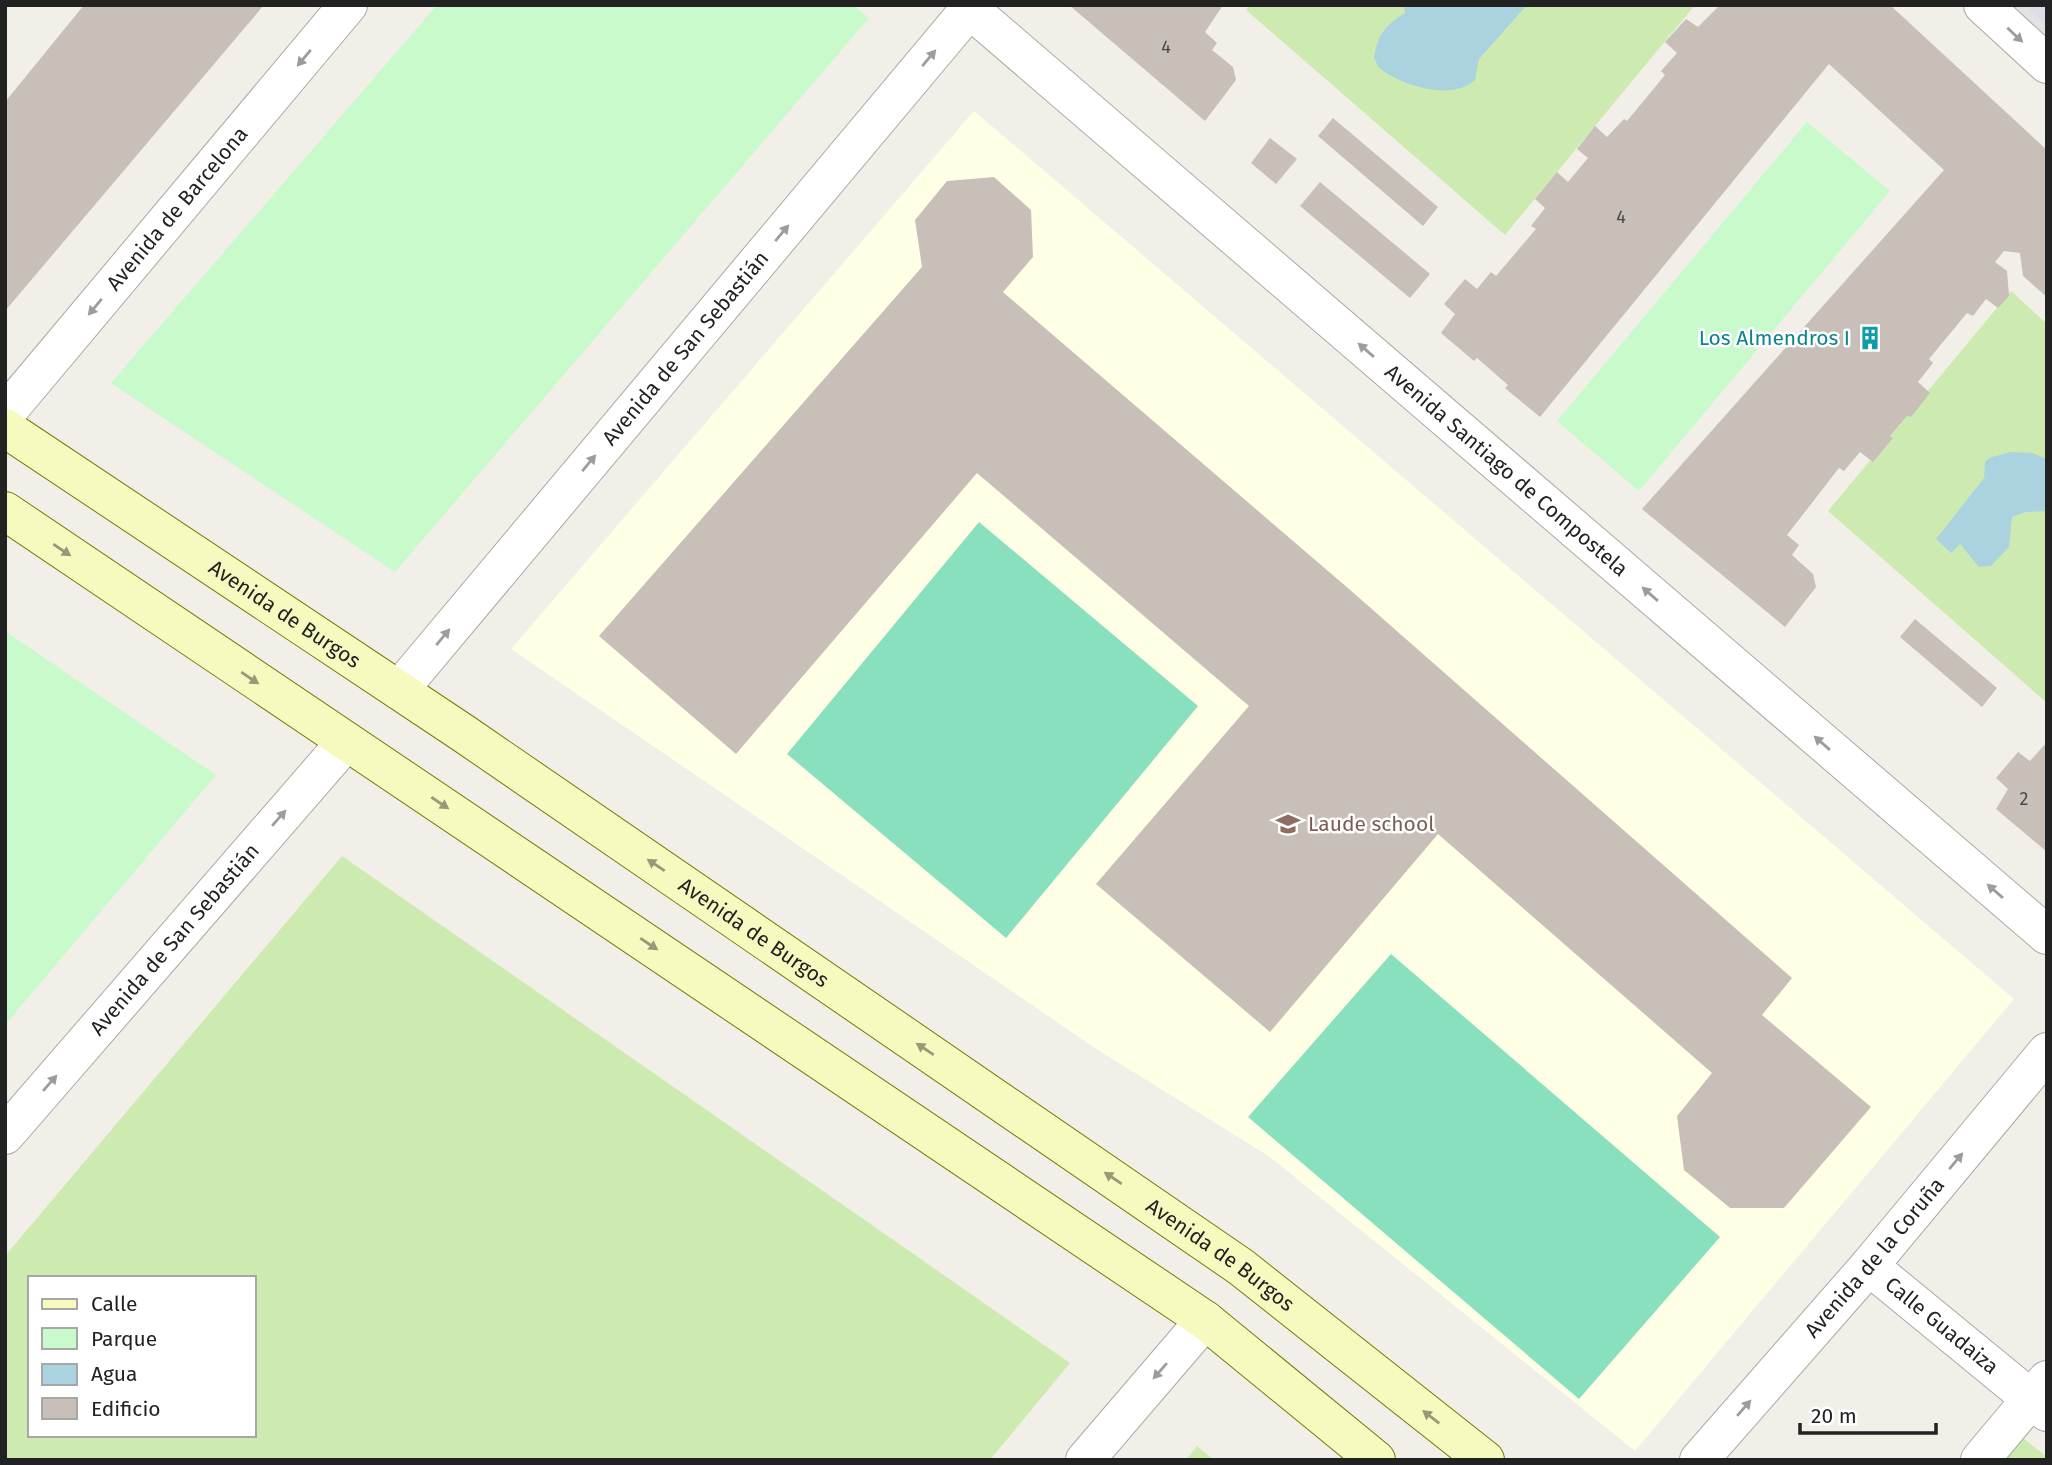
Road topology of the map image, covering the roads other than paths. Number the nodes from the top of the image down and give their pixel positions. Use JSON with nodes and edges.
{"nodes":[{"id":1,"x":348,"y":5,"type":"edge"},
{"id":2,"x":1983,"y":5,"type":"edge"},
{"id":3,"x":969,"y":7,"type":"edge"},
{"id":4,"x":2047,"y":64,"type":"edge"},
{"id":5,"x":5,"y":414,"type":"edge"},
{"id":6,"x":5,"y":428,"type":"edge"},
{"id":7,"x":5,"y":511,"type":"edge"},
{"id":8,"x":399,"y":690,"type":"junction"},
{"id":9,"x":345,"y":743,"type":"junction"},
{"id":10,"x":2047,"y":935,"type":"edge"},
{"id":11,"x":2047,"y":1052,"type":"edge"},
{"id":12,"x":5,"y":1135,"type":"edge"},
{"id":13,"x":1869,"y":1266,"type":"junction"},
{"id":14,"x":1205,"y":1320,"type":"junction"},
{"id":15,"x":2042,"y":1397,"type":"edge"},
{"id":16,"x":1084,"y":1460,"type":"edge"},
{"id":17,"x":1376,"y":1460,"type":"edge"},
{"id":18,"x":1485,"y":1460,"type":"edge"},
{"id":19,"x":1699,"y":1460,"type":"edge"},
{"id":20,"x":1980,"y":1460,"type":"edge"}],
"edges":[{"from":1,"to":5,"type":"street","name":"Avenida de Barcelona","one_way":true},
{"from":2,"to":4,"type":"street","one_way":true},
{"from":8,"to":3,"type":"street","name":"Avenida de San Sebastián","one_way":true},
{"from":10,"to":3,"type":"street","name":"Avenida Santiago de Compostela","one_way":true},
{"from":6,"to":8,"type":"street","name":"Avenida de Burgos"},
{"from":7,"to":9,"type":"street","one_way":true},
{"from":18,"to":8,"type":"street","name":"Avenida de Burgos","one_way":true},
{"from":12,"to":9,"type":"street","name":"Avenida de San Sebastián","one_way":true},
{"from":9,"to":14,"type":"street","one_way":true},
{"from":13,"to":11,"type":"street","name":"Avenida de la Coruña","one_way":true},
{"from":13,"to":15,"type":"street","name":"Calle Guadaiza"},
{"from":19,"to":13,"type":"street","name":"Avenida de la Coruña","one_way":true},
{"from":14,"to":16,"type":"street","one_way":true},
{"from":14,"to":17,"type":"street"},
{"from":15,"to":20,"type":"street"}]}
